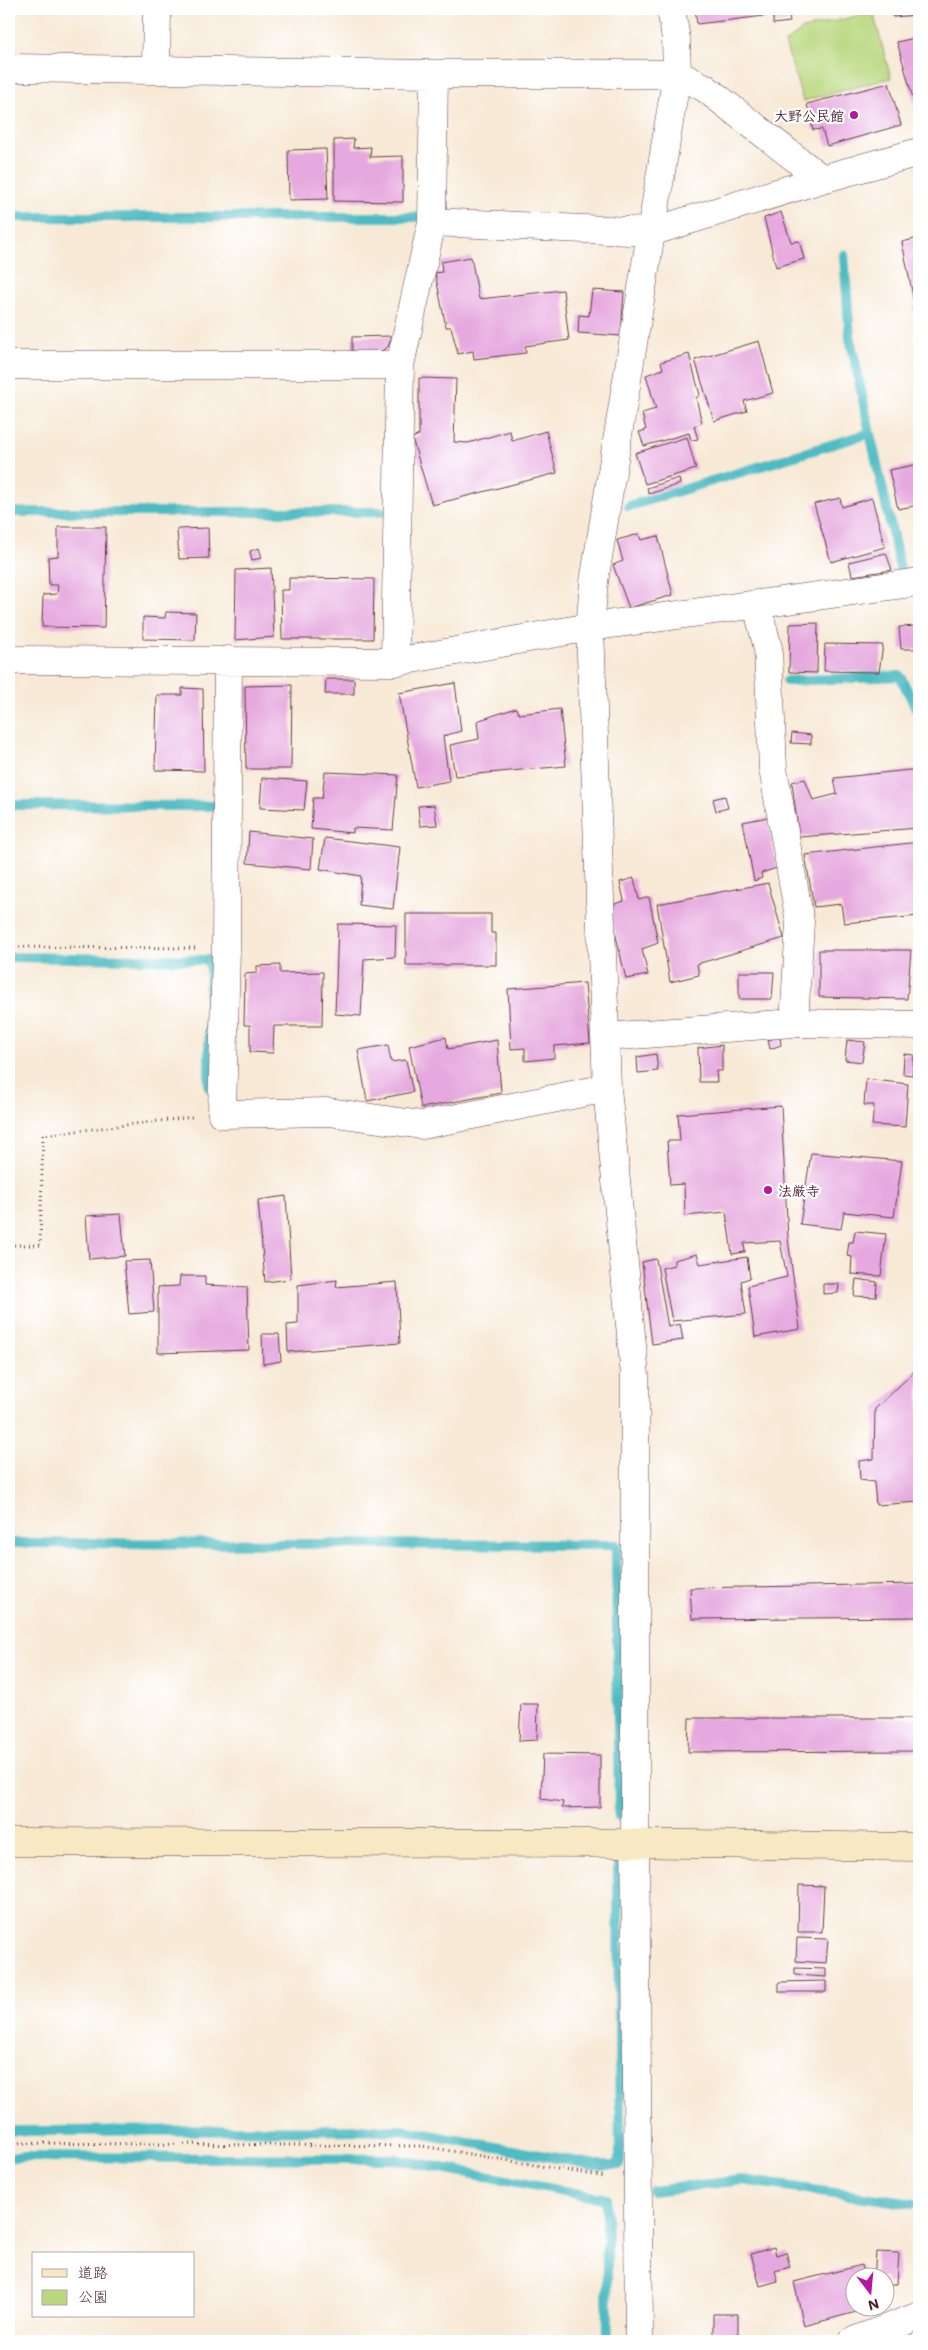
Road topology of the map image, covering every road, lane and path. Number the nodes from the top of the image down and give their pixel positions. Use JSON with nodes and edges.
{"nodes":[{"id":1,"x":157,"y":9,"type":"edge"},
{"id":2,"x":671,"y":9,"type":"edge"},
{"id":3,"x":9,"y":68,"type":"edge"},
{"id":4,"x":156,"y":69,"type":"junction"},
{"id":5,"x":434,"y":74,"type":"junction"},
{"id":6,"x":677,"y":74,"type":"junction"},
{"id":7,"x":919,"y":152,"type":"edge"},
{"id":8,"x":822,"y":179,"type":"junction"},
{"id":9,"x":432,"y":222,"type":"junction"},
{"id":10,"x":651,"y":232,"type":"junction"},
{"id":11,"x":9,"y":365,"type":"edge"},
{"id":12,"x":400,"y":365,"type":"junction"},
{"id":13,"x":919,"y":582,"type":"edge"},
{"id":14,"x":757,"y":606,"type":"junction"},
{"id":15,"x":590,"y":627,"type":"junction"},
{"id":16,"x":9,"y":660,"type":"edge"},
{"id":17,"x":228,"y":660,"type":"junction"},
{"id":18,"x":395,"y":662,"type":"junction"},
{"id":19,"x":9,"y":947,"type":"edge"},
{"id":20,"x":226,"y":948,"type":"junction"},
{"id":21,"x":794,"y":1023,"type":"junction"},
{"id":22,"x":919,"y":1025,"type":"edge"},
{"id":23,"x":605,"y":1037,"type":"junction"},
{"id":24,"x":607,"y":1088,"type":"junction"},
{"id":25,"x":222,"y":1114,"type":"junction"},
{"id":26,"x":9,"y":1246,"type":"edge"},
{"id":27,"x":9,"y":1842,"type":"edge"},
{"id":28,"x":636,"y":1844,"type":"junction"},
{"id":29,"x":919,"y":1847,"type":"edge"},
{"id":30,"x":9,"y":2143,"type":"edge"},
{"id":31,"x":638,"y":2170,"type":"junction"},
{"id":32,"x":919,"y":2316,"type":"edge"},
{"id":33,"x":889,"y":2334,"type":"edge"},
{"id":34,"x":639,"y":2341,"type":"edge"},
{"id":35,"x":853,"y":2341,"type":"edge"}],
"edges":[{"from":1,"to":4,"type":"street"},
{"from":2,"to":6,"type":"street"},
{"from":3,"to":4,"type":"street"},
{"from":4,"to":5,"type":"street"},
{"from":5,"to":6,"type":"street"},
{"from":5,"to":9,"type":"street"},
{"from":6,"to":8,"type":"street"},
{"from":6,"to":10,"type":"street"},
{"from":7,"to":8,"type":"street"},
{"from":8,"to":10,"type":"street"},
{"from":9,"to":10,"type":"street"},
{"from":9,"to":12,"type":"street"},
{"from":10,"to":15,"type":"street"},
{"from":11,"to":12,"type":"street"},
{"from":12,"to":18,"type":"street"},
{"from":13,"to":14,"type":"street"},
{"from":14,"to":15,"type":"street"},
{"from":14,"to":21,"type":"street"},
{"from":15,"to":18,"type":"street"},
{"from":15,"to":23,"type":"street"},
{"from":16,"to":17,"type":"street"},
{"from":17,"to":18,"type":"street"},
{"from":17,"to":20,"type":"street"},
{"from":19,"to":20,"type":"path"},
{"from":20,"to":25,"type":"street"},
{"from":21,"to":22,"type":"street"},
{"from":21,"to":23,"type":"street"},
{"from":23,"to":24,"type":"street"},
{"from":24,"to":25,"type":"street"},
{"from":24,"to":28,"type":"street"},
{"from":25,"to":26,"type":"path"},
{"from":27,"to":28,"type":"street"},
{"from":28,"to":29,"type":"street"},
{"from":28,"to":31,"type":"street"},
{"from":30,"to":31,"type":"path"},
{"from":31,"to":34,"type":"street"},
{"from":32,"to":33,"type":"street"},
{"from":33,"to":35,"type":"street"}]}
